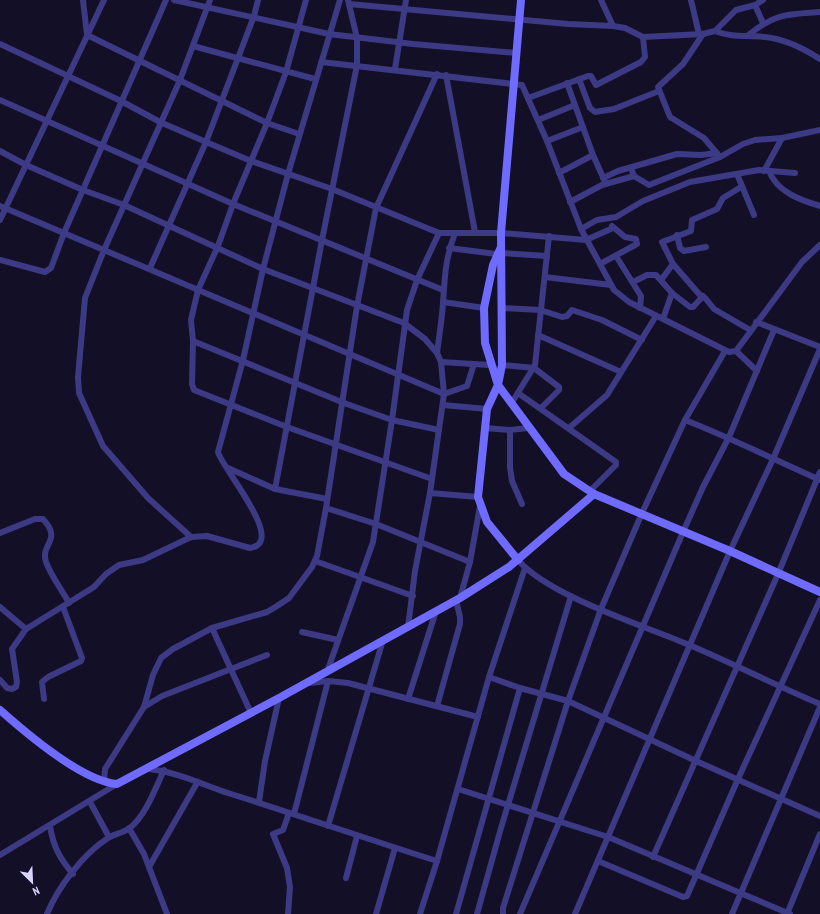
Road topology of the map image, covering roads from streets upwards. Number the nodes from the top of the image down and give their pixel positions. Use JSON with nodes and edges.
{"nodes":[{"id":1,"x":83,"y":0,"type":"edge"},
{"id":2,"x":104,"y":0,"type":"edge"},
{"id":3,"x":166,"y":0,"type":"edge"},
{"id":4,"x":174,"y":0,"type":"edge"},
{"id":5,"x":210,"y":0,"type":"edge"},
{"id":6,"x":258,"y":0,"type":"edge"},
{"id":7,"x":306,"y":0,"type":"edge"},
{"id":8,"x":340,"y":0,"type":"edge"},
{"id":9,"x":406,"y":0,"type":"edge"},
{"id":10,"x":521,"y":0,"type":"edge"},
{"id":11,"x":602,"y":0,"type":"edge"},
{"id":12,"x":691,"y":0,"type":"edge"},
{"id":13,"x":764,"y":0,"type":"edge"},
{"id":14,"x":348,"y":2,"type":"edge"},
{"id":15,"x":382,"y":3,"type":"edge"},
{"id":16,"x":755,"y":5,"type":"junction"},
{"id":17,"x":206,"y":8,"type":"junction"},
{"id":18,"x":405,"y":9,"type":"junction"},
{"id":19,"x":820,"y":12,"type":"edge"},
{"id":20,"x":254,"y":16,"type":"junction"},
{"id":21,"x":520,"y":20,"type":"junction"},
{"id":22,"x":763,"y":23,"type":"junction"},
{"id":23,"x":613,"y":26,"type":"junction"},
{"id":24,"x":299,"y":27,"type":"junction"},
{"id":25,"x":715,"y":32,"type":"junction"},
{"id":26,"x":329,"y":34,"type":"junction"},
{"id":27,"x":701,"y":34,"type":"junction"},
{"id":28,"x":86,"y":35,"type":"junction"},
{"id":29,"x":747,"y":36,"type":"junction"},
{"id":30,"x":643,"y":37,"type":"junction"},
{"id":31,"x":357,"y":38,"type":"junction"},
{"id":32,"x":399,"y":43,"type":"junction"},
{"id":33,"x":0,"y":44,"type":"edge"},
{"id":34,"x":193,"y":46,"type":"junction"},
{"id":35,"x":517,"y":53,"type":"junction"},
{"id":36,"x":820,"y":59,"type":"edge"},
{"id":37,"x":238,"y":60,"type":"junction"},
{"id":38,"x":140,"y":61,"type":"junction"},
{"id":39,"x":321,"y":62,"type":"junction"},
{"id":40,"x":357,"y":65,"type":"junction"},
{"id":41,"x":395,"y":69,"type":"junction"},
{"id":42,"x":286,"y":72,"type":"junction"},
{"id":43,"x":437,"y":74,"type":"junction"},
{"id":44,"x":68,"y":75,"type":"junction"},
{"id":45,"x":446,"y":75,"type":"junction"},
{"id":46,"x":315,"y":79,"type":"junction"},
{"id":47,"x":579,"y":79,"type":"junction"},
{"id":48,"x":180,"y":80,"type":"junction"},
{"id":49,"x":567,"y":83,"type":"junction"},
{"id":50,"x":514,"y":84,"type":"junction"},
{"id":51,"x":659,"y":91,"type":"junction"},
{"id":52,"x":528,"y":98,"type":"junction"},
{"id":53,"x":0,"y":100,"type":"edge"},
{"id":54,"x":586,"y":100,"type":"junction"},
{"id":55,"x":121,"y":101,"type":"junction"},
{"id":56,"x":221,"y":101,"type":"junction"},
{"id":57,"x":575,"y":104,"type":"junction"},
{"id":58,"x":538,"y":120,"type":"junction"},
{"id":59,"x":47,"y":121,"type":"junction"},
{"id":60,"x":160,"y":122,"type":"junction"},
{"id":61,"x":268,"y":123,"type":"junction"},
{"id":62,"x":583,"y":127,"type":"junction"},
{"id":63,"x":820,"y":130,"type":"edge"},
{"id":64,"x":299,"y":134,"type":"junction"},
{"id":65,"x":782,"y":138,"type":"junction"},
{"id":66,"x":547,"y":141,"type":"junction"},
{"id":67,"x":206,"y":142,"type":"junction"},
{"id":68,"x":103,"y":145,"type":"junction"},
{"id":69,"x":0,"y":151,"type":"edge"},
{"id":70,"x":593,"y":155,"type":"junction"},
{"id":71,"x":719,"y":155,"type":"junction"},
{"id":72,"x":251,"y":161,"type":"junction"},
{"id":73,"x":143,"y":162,"type":"junction"},
{"id":74,"x":26,"y":165,"type":"junction"},
{"id":75,"x":631,"y":168,"type":"junction"},
{"id":76,"x":686,"y":171,"type":"junction"},
{"id":77,"x":767,"y":171,"type":"junction"},
{"id":78,"x":559,"y":173,"type":"junction"},
{"id":79,"x":795,"y":173,"type":"dead end"},
{"id":80,"x":288,"y":174,"type":"junction"},
{"id":81,"x":737,"y":174,"type":"junction"},
{"id":82,"x":634,"y":176,"type":"junction"},
{"id":83,"x":603,"y":178,"type":"junction"},
{"id":84,"x":690,"y":182,"type":"junction"},
{"id":85,"x":188,"y":184,"type":"junction"},
{"id":86,"x":606,"y":184,"type":"junction"},
{"id":87,"x":741,"y":187,"type":"junction"},
{"id":88,"x":332,"y":189,"type":"junction"},
{"id":89,"x":83,"y":190,"type":"junction"},
{"id":90,"x":570,"y":202,"type":"junction"},
{"id":91,"x":233,"y":204,"type":"junction"},
{"id":92,"x":124,"y":205,"type":"junction"},
{"id":93,"x":3,"y":206,"type":"edge"},
{"id":94,"x":820,"y":206,"type":"edge"},
{"id":95,"x":376,"y":208,"type":"junction"},
{"id":96,"x":754,"y":215,"type":"dead end"},
{"id":97,"x":608,"y":219,"type":"junction"},
{"id":98,"x":0,"y":220,"type":"edge"},
{"id":99,"x":276,"y":222,"type":"junction"},
{"id":100,"x":169,"y":225,"type":"junction"},
{"id":101,"x":613,"y":228,"type":"junction"},
{"id":102,"x":581,"y":229,"type":"junction"},
{"id":103,"x":64,"y":232,"type":"junction"},
{"id":104,"x":474,"y":232,"type":"junction"},
{"id":105,"x":438,"y":233,"type":"junction"},
{"id":106,"x":455,"y":233,"type":"junction"},
{"id":107,"x":501,"y":233,"type":"junction"},
{"id":108,"x":678,"y":235,"type":"junction"},
{"id":109,"x":548,"y":236,"type":"junction"},
{"id":110,"x":322,"y":240,"type":"junction"},
{"id":111,"x":586,"y":240,"type":"junction"},
{"id":112,"x":820,"y":245,"type":"edge"},
{"id":113,"x":218,"y":246,"type":"junction"},
{"id":114,"x":706,"y":247,"type":"dead end"},
{"id":115,"x":449,"y":248,"type":"junction"},
{"id":116,"x":104,"y":250,"type":"junction"},
{"id":117,"x":500,"y":251,"type":"junction"},
{"id":118,"x":547,"y":256,"type":"junction"},
{"id":119,"x":616,"y":256,"type":"junction"},
{"id":120,"x":365,"y":259,"type":"junction"},
{"id":121,"x":0,"y":260,"type":"edge"},
{"id":122,"x":600,"y":264,"type":"junction"},
{"id":123,"x":673,"y":264,"type":"junction"},
{"id":124,"x":150,"y":268,"type":"junction"},
{"id":125,"x":263,"y":269,"type":"junction"},
{"id":126,"x":545,"y":277,"type":"junction"},
{"id":127,"x":417,"y":280,"type":"junction"},
{"id":128,"x":661,"y":280,"type":"junction"},
{"id":129,"x":633,"y":282,"type":"junction"},
{"id":130,"x":611,"y":285,"type":"junction"},
{"id":131,"x":312,"y":288,"type":"junction"},
{"id":132,"x":198,"y":290,"type":"junction"},
{"id":133,"x":443,"y":290,"type":"junction"},
{"id":134,"x":672,"y":293,"type":"junction"},
{"id":135,"x":703,"y":296,"type":"junction"},
{"id":136,"x":443,"y":302,"type":"junction"},
{"id":137,"x":357,"y":306,"type":"junction"},
{"id":138,"x":484,"y":308,"type":"junction"},
{"id":139,"x":501,"y":308,"type":"junction"},
{"id":140,"x":640,"y":308,"type":"junction"},
{"id":141,"x":540,"y":310,"type":"junction"},
{"id":142,"x":252,"y":313,"type":"junction"},
{"id":143,"x":656,"y":316,"type":"junction"},
{"id":144,"x":662,"y":318,"type":"junction"},
{"id":145,"x":756,"y":322,"type":"junction"},
{"id":146,"x":404,"y":323,"type":"junction"},
{"id":147,"x":750,"y":330,"type":"junction"},
{"id":148,"x":774,"y":330,"type":"junction"},
{"id":149,"x":538,"y":335,"type":"junction"},
{"id":150,"x":304,"y":336,"type":"junction"},
{"id":151,"x":193,"y":340,"type":"junction"},
{"id":152,"x":642,"y":340,"type":"junction"},
{"id":153,"x":820,"y":348,"type":"edge"},
{"id":154,"x":725,"y":351,"type":"junction"},
{"id":155,"x":736,"y":351,"type":"junction"},
{"id":156,"x":437,"y":353,"type":"junction"},
{"id":157,"x":350,"y":354,"type":"junction"},
{"id":158,"x":818,"y":357,"type":"edge"},
{"id":159,"x":243,"y":360,"type":"junction"},
{"id":160,"x":441,"y":362,"type":"junction"},
{"id":161,"x":474,"y":364,"type":"junction"},
{"id":162,"x":490,"y":365,"type":"junction"},
{"id":163,"x":502,"y":365,"type":"junction"},
{"id":164,"x":534,"y":368,"type":"junction"},
{"id":165,"x":621,"y":372,"type":"junction"},
{"id":166,"x":757,"y":372,"type":"junction"},
{"id":167,"x":398,"y":374,"type":"junction"},
{"id":168,"x":295,"y":382,"type":"junction"},
{"id":169,"x":498,"y":385,"type":"junction"},
{"id":170,"x":518,"y":393,"type":"junction"},
{"id":171,"x":444,"y":394,"type":"junction"},
{"id":172,"x":344,"y":403,"type":"junction"},
{"id":173,"x":511,"y":404,"type":"junction"},
{"id":174,"x":231,"y":405,"type":"junction"},
{"id":175,"x":443,"y":405,"type":"junction"},
{"id":176,"x":541,"y":408,"type":"junction"},
{"id":177,"x":488,"y":409,"type":"junction"},
{"id":178,"x":392,"y":420,"type":"junction"},
{"id":179,"x":685,"y":420,"type":"junction"},
{"id":180,"x":287,"y":427,"type":"junction"},
{"id":181,"x":485,"y":428,"type":"junction"},
{"id":182,"x":528,"y":428,"type":"junction"},
{"id":183,"x":569,"y":428,"type":"junction"},
{"id":184,"x":439,"y":430,"type":"junction"},
{"id":185,"x":510,"y":430,"type":"junction"},
{"id":186,"x":729,"y":437,"type":"junction"},
{"id":187,"x":337,"y":446,"type":"junction"},
{"id":188,"x":773,"y":459,"type":"junction"},
{"id":189,"x":386,"y":463,"type":"junction"},
{"id":190,"x":228,"y":468,"type":"junction"},
{"id":191,"x":819,"y":477,"type":"edge"},
{"id":192,"x":432,"y":479,"type":"junction"},
{"id":193,"x":275,"y":488,"type":"junction"},
{"id":194,"x":592,"y":492,"type":"junction"},
{"id":195,"x":430,"y":493,"type":"junction"},
{"id":196,"x":478,"y":497,"type":"junction"},
{"id":197,"x":327,"y":500,"type":"junction"},
{"id":198,"x":522,"y":504,"type":"dead end"},
{"id":199,"x":480,"y":506,"type":"junction"},
{"id":200,"x":326,"y":508,"type":"junction"},
{"id":201,"x":642,"y":514,"type":"junction"},
{"id":202,"x":376,"y":524,"type":"junction"},
{"id":203,"x":683,"y":532,"type":"junction"},
{"id":204,"x":0,"y":533,"type":"edge"},
{"id":205,"x":191,"y":537,"type":"junction"},
{"id":206,"x":420,"y":541,"type":"junction"},
{"id":207,"x":730,"y":551,"type":"junction"},
{"id":208,"x":518,"y":560,"type":"junction"},
{"id":209,"x":315,"y":561,"type":"junction"},
{"id":210,"x":470,"y":562,"type":"junction"},
{"id":211,"x":525,"y":568,"type":"junction"},
{"id":212,"x":778,"y":574,"type":"junction"},
{"id":213,"x":360,"y":579,"type":"junction"},
{"id":214,"x":820,"y":592,"type":"edge"},
{"id":215,"x":413,"y":596,"type":"junction"},
{"id":216,"x":571,"y":596,"type":"junction"},
{"id":217,"x":458,"y":599,"type":"junction"},
{"id":218,"x":820,"y":600,"type":"edge"},
{"id":219,"x":69,"y":603,"type":"junction"},
{"id":220,"x":0,"y":607,"type":"edge"},
{"id":221,"x":63,"y":607,"type":"junction"},
{"id":222,"x":601,"y":609,"type":"junction"},
{"id":223,"x":436,"y":611,"type":"junction"},
{"id":224,"x":643,"y":626,"type":"junction"},
{"id":225,"x":408,"y":627,"type":"junction"},
{"id":226,"x":212,"y":628,"type":"junction"},
{"id":227,"x":26,"y":629,"type":"junction"},
{"id":228,"x":302,"y":632,"type":"dead end"},
{"id":229,"x":338,"y":640,"type":"junction"},
{"id":230,"x":383,"y":640,"type":"junction"},
{"id":231,"x":690,"y":646,"type":"junction"},
{"id":232,"x":267,"y":655,"type":"dead end"},
{"id":233,"x":736,"y":667,"type":"junction"},
{"id":234,"x":230,"y":668,"type":"junction"},
{"id":235,"x":327,"y":672,"type":"junction"},
{"id":236,"x":490,"y":677,"type":"junction"},
{"id":237,"x":0,"y":680,"type":"edge"},
{"id":238,"x":328,"y":681,"type":"junction"},
{"id":239,"x":307,"y":683,"type":"junction"},
{"id":240,"x":780,"y":687,"type":"junction"},
{"id":241,"x":368,"y":688,"type":"junction"},
{"id":242,"x":520,"y":688,"type":"junction"},
{"id":243,"x":541,"y":694,"type":"junction"},
{"id":244,"x":279,"y":698,"type":"junction"},
{"id":245,"x":44,"y":699,"type":"dead end"},
{"id":246,"x":408,"y":699,"type":"junction"},
{"id":247,"x":568,"y":701,"type":"junction"},
{"id":248,"x":820,"y":704,"type":"edge"},
{"id":249,"x":144,"y":706,"type":"junction"},
{"id":250,"x":437,"y":706,"type":"junction"},
{"id":251,"x":820,"y":707,"type":"edge"},
{"id":252,"x":0,"y":710,"type":"edge"},
{"id":253,"x":251,"y":713,"type":"junction"},
{"id":254,"x":478,"y":717,"type":"junction"},
{"id":255,"x":604,"y":718,"type":"junction"},
{"id":256,"x":650,"y":739,"type":"junction"},
{"id":257,"x":696,"y":761,"type":"junction"},
{"id":258,"x":149,"y":768,"type":"junction"},
{"id":259,"x":164,"y":770,"type":"junction"},
{"id":260,"x":738,"y":779,"type":"junction"},
{"id":261,"x":104,"y":782,"type":"junction"},
{"id":262,"x":198,"y":783,"type":"junction"},
{"id":263,"x":118,"y":784,"type":"junction"},
{"id":264,"x":458,"y":789,"type":"junction"},
{"id":265,"x":488,"y":799,"type":"junction"},
{"id":266,"x":781,"y":799,"type":"junction"},
{"id":267,"x":90,"y":802,"type":"junction"},
{"id":268,"x":259,"y":802,"type":"junction"},
{"id":269,"x":508,"y":805,"type":"junction"},
{"id":270,"x":534,"y":812,"type":"junction"},
{"id":271,"x":291,"y":814,"type":"junction"},
{"id":272,"x":820,"y":816,"type":"edge"},
{"id":273,"x":559,"y":820,"type":"junction"},
{"id":274,"x":50,"y":826,"type":"junction"},
{"id":275,"x":328,"y":826,"type":"junction"},
{"id":276,"x":129,"y":828,"type":"junction"},
{"id":277,"x":820,"y":834,"type":"edge"},
{"id":278,"x":357,"y":836,"type":"junction"},
{"id":279,"x":109,"y":837,"type":"junction"},
{"id":280,"x":608,"y":837,"type":"junction"},
{"id":281,"x":395,"y":848,"type":"junction"},
{"id":282,"x":0,"y":856,"type":"edge"},
{"id":283,"x":653,"y":857,"type":"junction"},
{"id":284,"x":437,"y":861,"type":"junction"},
{"id":285,"x":598,"y":861,"type":"junction"},
{"id":286,"x":149,"y":867,"type":"junction"},
{"id":287,"x":73,"y":874,"type":"junction"},
{"id":288,"x":696,"y":876,"type":"junction"},
{"id":289,"x":346,"y":878,"type":"dead end"},
{"id":290,"x":741,"y":893,"type":"junction"},
{"id":291,"x":47,"y":914,"type":"edge"},
{"id":292,"x":166,"y":914,"type":"edge"},
{"id":293,"x":288,"y":914,"type":"edge"},
{"id":294,"x":376,"y":914,"type":"edge"},
{"id":295,"x":420,"y":914,"type":"edge"},
{"id":296,"x":456,"y":914,"type":"edge"},
{"id":297,"x":477,"y":914,"type":"edge"},
{"id":298,"x":503,"y":914,"type":"edge"},
{"id":299,"x":520,"y":914,"type":"edge"},
{"id":300,"x":575,"y":914,"type":"edge"},
{"id":301,"x":732,"y":914,"type":"edge"},
{"id":302,"x":788,"y":914,"type":"edge"}],
"edges":[{"from":1,"to":28,"type":"street"},
{"from":2,"to":28,"type":"street"},
{"from":3,"to":38,"type":"street"},
{"from":4,"to":17,"type":"street"},
{"from":5,"to":17,"type":"street"},
{"from":6,"to":20,"type":"street"},
{"from":7,"to":24,"type":"street"},
{"from":8,"to":26,"type":"street"},
{"from":9,"to":18,"type":"street"},
{"from":10,"to":21,"type":"street"},
{"from":11,"to":23,"type":"street"},
{"from":12,"to":27,"type":"street"},
{"from":13,"to":16,"type":"street"},
{"from":14,"to":15,"type":"street"},
{"from":14,"to":31,"type":"street"},
{"from":15,"to":18,"type":"street"},
{"from":16,"to":22,"type":"street"},
{"from":16,"to":25,"type":"street"},
{"from":17,"to":20,"type":"street"},
{"from":17,"to":34,"type":"street"},
{"from":18,"to":21,"type":"street"},
{"from":18,"to":32,"type":"street"},
{"from":19,"to":22,"type":"street"},
{"from":20,"to":24,"type":"street"},
{"from":20,"to":37,"type":"street"},
{"from":21,"to":23,"type":"street"},
{"from":21,"to":35,"type":"street"},
{"from":22,"to":29,"type":"street"},
{"from":23,"to":30,"type":"street"},
{"from":24,"to":26,"type":"street"},
{"from":24,"to":42,"type":"street"},
{"from":25,"to":27,"type":"street"},
{"from":25,"to":29,"type":"street"},
{"from":26,"to":31,"type":"street"},
{"from":26,"to":39,"type":"street"},
{"from":27,"to":30,"type":"street"},
{"from":27,"to":51,"type":"street"},
{"from":28,"to":38,"type":"street"},
{"from":28,"to":44,"type":"street"},
{"from":29,"to":36,"type":"street"},
{"from":30,"to":47,"type":"street"},
{"from":31,"to":32,"type":"street"},
{"from":31,"to":40,"type":"street"},
{"from":32,"to":35,"type":"street"},
{"from":32,"to":41,"type":"street"},
{"from":33,"to":44,"type":"street"},
{"from":34,"to":37,"type":"street"},
{"from":34,"to":48,"type":"street"},
{"from":35,"to":50,"type":"street"},
{"from":37,"to":42,"type":"street"},
{"from":37,"to":56,"type":"street"},
{"from":38,"to":48,"type":"street"},
{"from":38,"to":55,"type":"street"},
{"from":39,"to":40,"type":"street"},
{"from":39,"to":46,"type":"street"},
{"from":40,"to":41,"type":"street"},
{"from":40,"to":88,"type":"street"},
{"from":41,"to":43,"type":"street"},
{"from":42,"to":46,"type":"street"},
{"from":42,"to":61,"type":"street"},
{"from":43,"to":45,"type":"street"},
{"from":43,"to":95,"type":"street"},
{"from":44,"to":55,"type":"street"},
{"from":44,"to":59,"type":"street"},
{"from":45,"to":50,"type":"street"},
{"from":45,"to":104,"type":"street"},
{"from":46,"to":64,"type":"street"},
{"from":47,"to":49,"type":"street"},
{"from":47,"to":54,"type":"street"},
{"from":48,"to":56,"type":"street"},
{"from":48,"to":60,"type":"street"},
{"from":49,"to":52,"type":"street"},
{"from":49,"to":57,"type":"street"},
{"from":50,"to":52,"type":"street"},
{"from":50,"to":107,"type":"street"},
{"from":51,"to":54,"type":"street"},
{"from":51,"to":71,"type":"street"},
{"from":52,"to":58,"type":"street"},
{"from":53,"to":59,"type":"street"},
{"from":54,"to":57,"type":"street"},
{"from":55,"to":60,"type":"street"},
{"from":55,"to":68,"type":"street"},
{"from":56,"to":61,"type":"street"},
{"from":56,"to":67,"type":"street"},
{"from":57,"to":58,"type":"street"},
{"from":57,"to":62,"type":"street"},
{"from":58,"to":66,"type":"street"},
{"from":59,"to":68,"type":"street"},
{"from":59,"to":74,"type":"street"},
{"from":60,"to":67,"type":"street"},
{"from":60,"to":73,"type":"street"},
{"from":61,"to":64,"type":"street"},
{"from":61,"to":72,"type":"street"},
{"from":62,"to":66,"type":"street"},
{"from":62,"to":70,"type":"street"},
{"from":63,"to":65,"type":"street"},
{"from":64,"to":80,"type":"street"},
{"from":65,"to":71,"type":"street"},
{"from":65,"to":77,"type":"street"},
{"from":66,"to":78,"type":"street"},
{"from":67,"to":72,"type":"street"},
{"from":67,"to":85,"type":"street"},
{"from":68,"to":73,"type":"street"},
{"from":68,"to":89,"type":"street"},
{"from":69,"to":74,"type":"street"},
{"from":70,"to":78,"type":"street"},
{"from":70,"to":83,"type":"street"},
{"from":71,"to":75,"type":"street"},
{"from":71,"to":76,"type":"street"},
{"from":72,"to":80,"type":"street"},
{"from":72,"to":91,"type":"street"},
{"from":73,"to":85,"type":"street"},
{"from":73,"to":92,"type":"street"},
{"from":74,"to":89,"type":"street"},
{"from":74,"to":93,"type":"street"},
{"from":75,"to":82,"type":"street"},
{"from":75,"to":83,"type":"street"},
{"from":76,"to":82,"type":"street"},
{"from":76,"to":84,"type":"street"},
{"from":77,"to":79,"type":"street"},
{"from":77,"to":81,"type":"street"},
{"from":77,"to":94,"type":"street"},
{"from":78,"to":90,"type":"street"},
{"from":80,"to":88,"type":"street"},
{"from":80,"to":99,"type":"street"},
{"from":81,"to":84,"type":"street"},
{"from":81,"to":87,"type":"street"},
{"from":82,"to":86,"type":"street"},
{"from":83,"to":86,"type":"street"},
{"from":84,"to":97,"type":"street"},
{"from":85,"to":91,"type":"street"},
{"from":85,"to":100,"type":"street"},
{"from":86,"to":90,"type":"street"},
{"from":87,"to":96,"type":"street"},
{"from":87,"to":108,"type":"street"},
{"from":88,"to":95,"type":"street"},
{"from":88,"to":110,"type":"street"},
{"from":89,"to":92,"type":"street"},
{"from":89,"to":103,"type":"street"},
{"from":90,"to":102,"type":"street"},
{"from":91,"to":99,"type":"street"},
{"from":91,"to":113,"type":"street"},
{"from":92,"to":100,"type":"street"},
{"from":92,"to":116,"type":"street"},
{"from":93,"to":98,"type":"street"},
{"from":93,"to":103,"type":"street"},
{"from":95,"to":105,"type":"street"},
{"from":95,"to":120,"type":"street"},
{"from":97,"to":101,"type":"street"},
{"from":97,"to":102,"type":"street"},
{"from":99,"to":110,"type":"street"},
{"from":99,"to":125,"type":"street"},
{"from":100,"to":113,"type":"street"},
{"from":100,"to":124,"type":"street"},
{"from":101,"to":111,"type":"street"},
{"from":101,"to":119,"type":"street"},
{"from":102,"to":111,"type":"street"},
{"from":103,"to":116,"type":"street"},
{"from":103,"to":121,"type":"street"},
{"from":104,"to":106,"type":"street"},
{"from":104,"to":107,"type":"street"},
{"from":105,"to":106,"type":"street"},
{"from":105,"to":127,"type":"street"},
{"from":106,"to":115,"type":"street"},
{"from":107,"to":109,"type":"street"},
{"from":107,"to":117,"type":"street"},
{"from":108,"to":114,"type":"street"},
{"from":108,"to":123,"type":"street"},
{"from":109,"to":111,"type":"street"},
{"from":109,"to":118,"type":"street"},
{"from":110,"to":120,"type":"street"},
{"from":110,"to":131,"type":"street"},
{"from":111,"to":122,"type":"street"},
{"from":112,"to":145,"type":"street"},
{"from":113,"to":125,"type":"street"},
{"from":113,"to":132,"type":"street"},
{"from":115,"to":117,"type":"street"},
{"from":115,"to":133,"type":"street"},
{"from":116,"to":124,"type":"street"},
{"from":116,"to":205,"type":"street"},
{"from":117,"to":118,"type":"street"},
{"from":117,"to":138,"type":"street"},
{"from":117,"to":139,"type":"street"},
{"from":118,"to":126,"type":"street"},
{"from":119,"to":122,"type":"street"},
{"from":119,"to":129,"type":"street"},
{"from":120,"to":127,"type":"street"},
{"from":120,"to":137,"type":"street"},
{"from":122,"to":130,"type":"street"},
{"from":123,"to":128,"type":"street"},
{"from":123,"to":135,"type":"street"},
{"from":124,"to":132,"type":"street"},
{"from":125,"to":131,"type":"street"},
{"from":125,"to":142,"type":"street"},
{"from":126,"to":130,"type":"street"},
{"from":126,"to":141,"type":"street"},
{"from":127,"to":133,"type":"street"},
{"from":127,"to":146,"type":"street"},
{"from":128,"to":129,"type":"street"},
{"from":128,"to":134,"type":"street"},
{"from":129,"to":140,"type":"street"},
{"from":130,"to":140,"type":"street"},
{"from":131,"to":137,"type":"street"},
{"from":131,"to":150,"type":"street"},
{"from":132,"to":142,"type":"street"},
{"from":132,"to":151,"type":"street"},
{"from":133,"to":136,"type":"street"},
{"from":134,"to":135,"type":"street"},
{"from":134,"to":144,"type":"street"},
{"from":135,"to":147,"type":"street"},
{"from":136,"to":138,"type":"street"},
{"from":136,"to":156,"type":"street"},
{"from":137,"to":146,"type":"street"},
{"from":137,"to":157,"type":"street"},
{"from":138,"to":162,"type":"street"},
{"from":139,"to":141,"type":"street"},
{"from":139,"to":163,"type":"street"},
{"from":140,"to":143,"type":"street"},
{"from":141,"to":149,"type":"street"},
{"from":141,"to":152,"type":"street"},
{"from":142,"to":150,"type":"street"},
{"from":142,"to":159,"type":"street"},
{"from":143,"to":144,"type":"street"},
{"from":143,"to":152,"type":"street"},
{"from":144,"to":154,"type":"street"},
{"from":145,"to":147,"type":"street"},
{"from":145,"to":148,"type":"street"},
{"from":146,"to":156,"type":"street"},
{"from":146,"to":167,"type":"street"},
{"from":147,"to":155,"type":"street"},
{"from":148,"to":153,"type":"street"},
{"from":148,"to":166,"type":"street"},
{"from":149,"to":164,"type":"street"},
{"from":149,"to":165,"type":"street"},
{"from":150,"to":157,"type":"street"},
{"from":150,"to":168,"type":"street"},
{"from":151,"to":159,"type":"street"},
{"from":151,"to":174,"type":"street"},
{"from":152,"to":165,"type":"street"},
{"from":153,"to":158,"type":"street"},
{"from":154,"to":155,"type":"street"},
{"from":154,"to":179,"type":"street"},
{"from":155,"to":166,"type":"street"},
{"from":156,"to":160,"type":"street"},
{"from":157,"to":167,"type":"street"},
{"from":157,"to":172,"type":"street"},
{"from":158,"to":188,"type":"street"},
{"from":159,"to":168,"type":"street"},
{"from":159,"to":174,"type":"street"},
{"from":160,"to":161,"type":"street"},
{"from":160,"to":171,"type":"street"},
{"from":161,"to":162,"type":"street"},
{"from":161,"to":171,"type":"street"},
{"from":162,"to":169,"type":"street"},
{"from":163,"to":164,"type":"street"},
{"from":163,"to":169,"type":"street"},
{"from":164,"to":170,"type":"street"},
{"from":164,"to":176,"type":"street"},
{"from":165,"to":183,"type":"street"},
{"from":166,"to":186,"type":"street"},
{"from":167,"to":171,"type":"street"},
{"from":167,"to":178,"type":"street"},
{"from":168,"to":172,"type":"street"},
{"from":168,"to":180,"type":"street"},
{"from":169,"to":173,"type":"street"},
{"from":169,"to":177,"type":"street"},
{"from":170,"to":173,"type":"street"},
{"from":170,"to":176,"type":"street"},
{"from":171,"to":175,"type":"street"},
{"from":172,"to":178,"type":"street"},
{"from":172,"to":187,"type":"street"},
{"from":173,"to":182,"type":"street"},
{"from":174,"to":180,"type":"street"},
{"from":174,"to":190,"type":"street"},
{"from":175,"to":177,"type":"street"},
{"from":175,"to":184,"type":"street"},
{"from":176,"to":183,"type":"street"},
{"from":177,"to":181,"type":"street"},
{"from":178,"to":184,"type":"street"},
{"from":178,"to":189,"type":"street"},
{"from":179,"to":186,"type":"street"},
{"from":179,"to":201,"type":"street"},
{"from":180,"to":187,"type":"street"},
{"from":180,"to":193,"type":"street"},
{"from":181,"to":185,"type":"street"},
{"from":181,"to":196,"type":"street"},
{"from":182,"to":185,"type":"street"},
{"from":182,"to":194,"type":"street"},
{"from":183,"to":194,"type":"street"},
{"from":184,"to":192,"type":"street"},
{"from":185,"to":198,"type":"street"},
{"from":186,"to":188,"type":"street"},
{"from":186,"to":203,"type":"street"},
{"from":187,"to":189,"type":"street"},
{"from":187,"to":197,"type":"street"},
{"from":188,"to":191,"type":"street"},
{"from":188,"to":207,"type":"street"},
{"from":189,"to":192,"type":"street"},
{"from":189,"to":202,"type":"street"},
{"from":190,"to":193,"type":"street"},
{"from":190,"to":205,"type":"street"},
{"from":191,"to":212,"type":"street"},
{"from":192,"to":195,"type":"street"},
{"from":193,"to":197,"type":"street"},
{"from":194,"to":201,"type":"street"},
{"from":194,"to":208,"type":"street"},
{"from":195,"to":196,"type":"street"},
{"from":195,"to":206,"type":"street"},
{"from":196,"to":199,"type":"street"},
{"from":197,"to":200,"type":"street"},
{"from":199,"to":208,"type":"street"},
{"from":199,"to":210,"type":"street"},
{"from":200,"to":202,"type":"street"},
{"from":200,"to":209,"type":"street"},
{"from":201,"to":203,"type":"street"},
{"from":201,"to":222,"type":"street"},
{"from":202,"to":206,"type":"street"},
{"from":202,"to":213,"type":"street"},
{"from":203,"to":207,"type":"street"},
{"from":203,"to":224,"type":"street"},
{"from":204,"to":219,"type":"street"},
{"from":205,"to":219,"type":"street"},
{"from":206,"to":210,"type":"street"},
{"from":206,"to":215,"type":"street"},
{"from":207,"to":212,"type":"street"},
{"from":207,"to":231,"type":"street"},
{"from":208,"to":211,"type":"street"},
{"from":208,"to":217,"type":"street"},
{"from":209,"to":213,"type":"street"},
{"from":209,"to":226,"type":"street"},
{"from":210,"to":217,"type":"street"},
{"from":211,"to":216,"type":"street"},
{"from":211,"to":236,"type":"street"},
{"from":212,"to":214,"type":"street"},
{"from":212,"to":233,"type":"street"},
{"from":213,"to":215,"type":"street"},
{"from":213,"to":229,"type":"street"},
{"from":215,"to":225,"type":"street"},
{"from":216,"to":222,"type":"street"},
{"from":216,"to":243,"type":"street"},
{"from":217,"to":223,"type":"street"},
{"from":217,"to":250,"type":"street"},
{"from":218,"to":240,"type":"street"},
{"from":219,"to":221,"type":"street"},
{"from":220,"to":227,"type":"street"},
{"from":221,"to":227,"type":"street"},
{"from":221,"to":245,"type":"street"},
{"from":222,"to":224,"type":"street"},
{"from":222,"to":247,"type":"street"},
{"from":223,"to":225,"type":"street"},
{"from":223,"to":246,"type":"street"},
{"from":224,"to":231,"type":"street"},
{"from":224,"to":255,"type":"street"},
{"from":225,"to":230,"type":"street"},
{"from":226,"to":234,"type":"street"},
{"from":226,"to":249,"type":"street"},
{"from":227,"to":237,"type":"street"},
{"from":228,"to":229,"type":"street"},
{"from":229,"to":235,"type":"street"},
{"from":230,"to":235,"type":"street"},
{"from":230,"to":241,"type":"street"},
{"from":231,"to":233,"type":"street"},
{"from":231,"to":256,"type":"street"},
{"from":232,"to":234,"type":"street"},
{"from":233,"to":240,"type":"street"},
{"from":233,"to":257,"type":"street"},
{"from":234,"to":249,"type":"street"},
{"from":234,"to":253,"type":"street"},
{"from":235,"to":239,"type":"street"},
{"from":236,"to":242,"type":"street"},
{"from":236,"to":254,"type":"street"},
{"from":238,"to":239,"type":"street"},
{"from":238,"to":241,"type":"street"},
{"from":238,"to":271,"type":"street"},
{"from":239,"to":244,"type":"street"},
{"from":240,"to":248,"type":"street"},
{"from":240,"to":260,"type":"street"},
{"from":241,"to":246,"type":"street"},
{"from":241,"to":275,"type":"street"},
{"from":242,"to":243,"type":"street"},
{"from":242,"to":265,"type":"street"},
{"from":243,"to":247,"type":"street"},
{"from":243,"to":269,"type":"street"},
{"from":244,"to":253,"type":"street"},
{"from":244,"to":268,"type":"street"},
{"from":246,"to":250,"type":"street"},
{"from":247,"to":255,"type":"street"},
{"from":247,"to":270,"type":"street"},
{"from":249,"to":261,"type":"street"},
{"from":250,"to":254,"type":"street"},
{"from":251,"to":266,"type":"street"},
{"from":252,"to":261,"type":"street"},
{"from":253,"to":258,"type":"street"},
{"from":254,"to":264,"type":"street"},
{"from":255,"to":256,"type":"street"},
{"from":255,"to":273,"type":"street"},
{"from":256,"to":257,"type":"street"},
{"from":256,"to":280,"type":"street"},
{"from":257,"to":260,"type":"street"},
{"from":257,"to":283,"type":"street"},
{"from":258,"to":259,"type":"street"},
{"from":258,"to":263,"type":"street"},
{"from":259,"to":262,"type":"street"},
{"from":259,"to":276,"type":"street"},
{"from":260,"to":266,"type":"street"},
{"from":260,"to":288,"type":"street"},
{"from":261,"to":263,"type":"street"},
{"from":262,"to":268,"type":"street"},
{"from":262,"to":286,"type":"street"},
{"from":263,"to":267,"type":"street"},
{"from":264,"to":265,"type":"street"},
{"from":264,"to":284,"type":"street"},
{"from":265,"to":269,"type":"street"},
{"from":265,"to":296,"type":"street"},
{"from":266,"to":272,"type":"street"},
{"from":266,"to":290,"type":"street"},
{"from":267,"to":274,"type":"street"},
{"from":267,"to":279,"type":"street"},
{"from":268,"to":271,"type":"street"},
{"from":269,"to":270,"type":"street"},
{"from":269,"to":297,"type":"street"},
{"from":270,"to":273,"type":"street"},
{"from":270,"to":298,"type":"street"},
{"from":271,"to":275,"type":"street"},
{"from":271,"to":293,"type":"street"},
{"from":273,"to":280,"type":"street"},
{"from":273,"to":299,"type":"street"},
{"from":274,"to":282,"type":"street"},
{"from":274,"to":287,"type":"street"},
{"from":275,"to":278,"type":"street"},
{"from":276,"to":279,"type":"street"},
{"from":276,"to":286,"type":"street"},
{"from":277,"to":302,"type":"street"},
{"from":278,"to":281,"type":"street"},
{"from":278,"to":289,"type":"street"},
{"from":279,"to":287,"type":"street"},
{"from":280,"to":283,"type":"street"},
{"from":280,"to":285,"type":"street"},
{"from":281,"to":284,"type":"street"},
{"from":281,"to":294,"type":"street"},
{"from":283,"to":288,"type":"street"},
{"from":284,"to":295,"type":"street"},
{"from":285,"to":288,"type":"street"},
{"from":285,"to":300,"type":"street"},
{"from":286,"to":292,"type":"street"},
{"from":287,"to":291,"type":"street"},
{"from":288,"to":290,"type":"street"},
{"from":290,"to":301,"type":"street"},
{"from":290,"to":302,"type":"street"}]}
